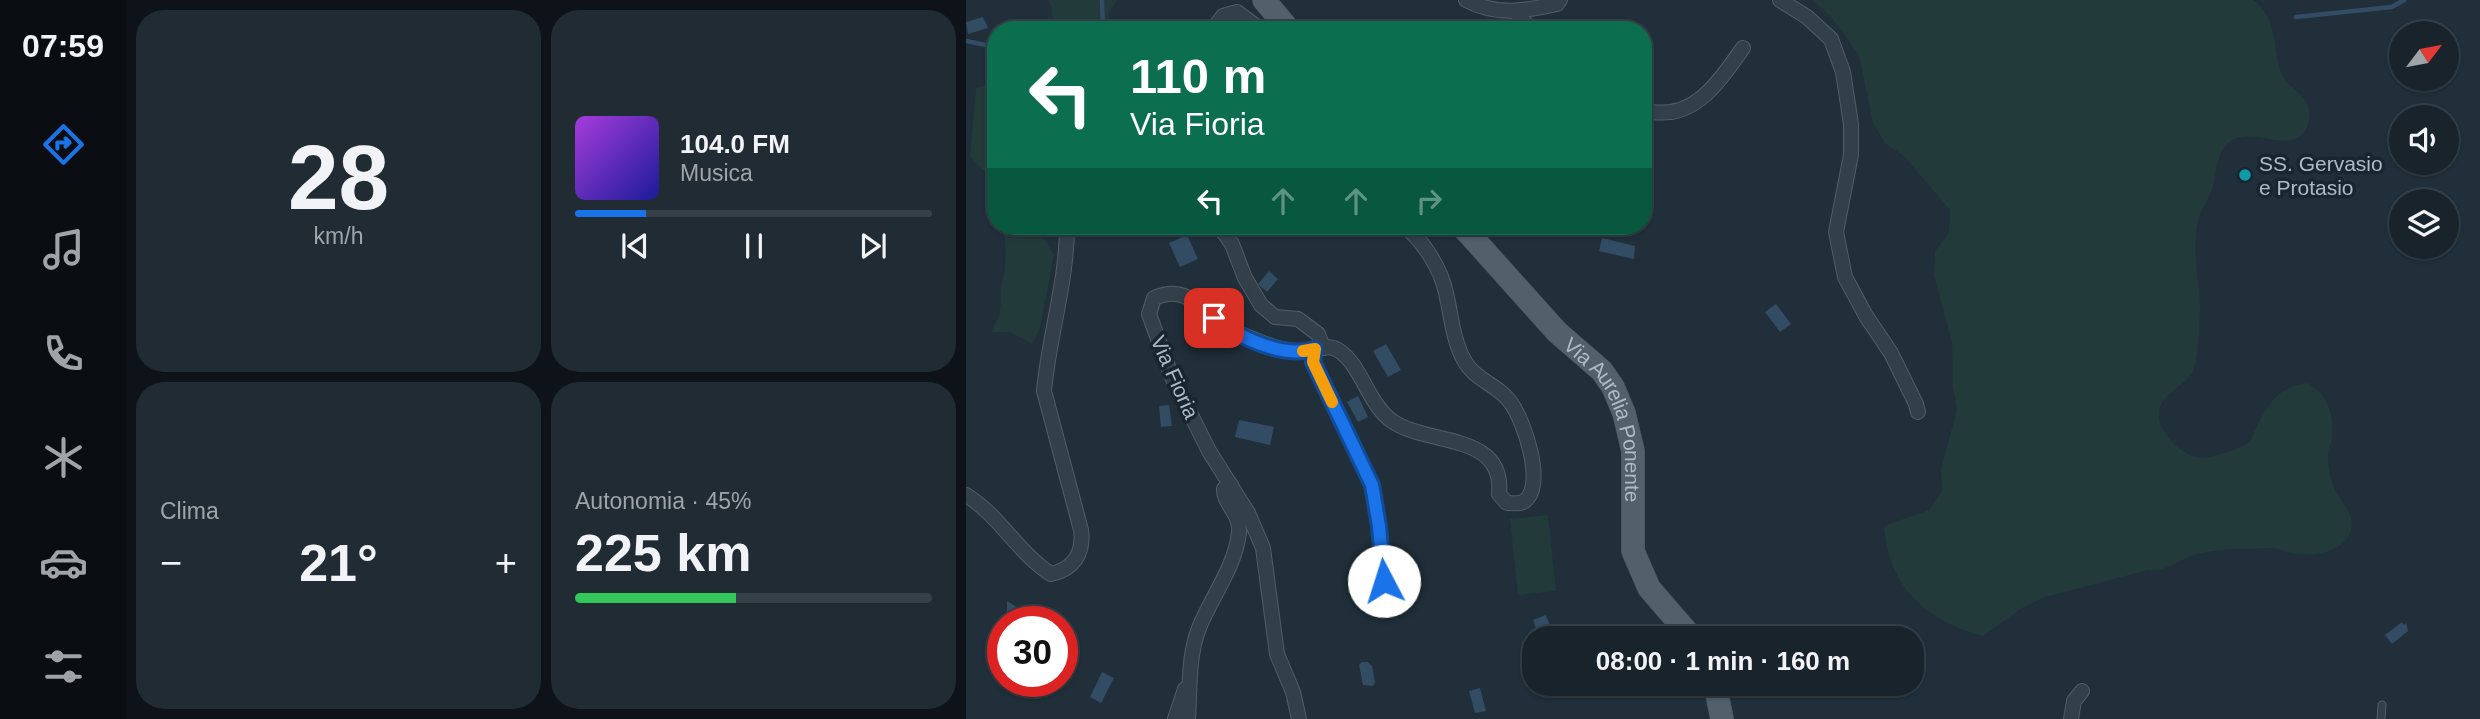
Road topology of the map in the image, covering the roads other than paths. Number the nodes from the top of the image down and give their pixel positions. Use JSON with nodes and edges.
{"nodes":[{"id":1,"x":1264,"y":0,"type":"edge"},
{"id":2,"x":1466,"y":0,"type":"edge"},
{"id":3,"x":1560,"y":0,"type":"edge"},
{"id":4,"x":1780,"y":0,"type":"edge"},
{"id":5,"x":1514,"y":11,"type":"junction"},
{"id":6,"x":1219,"y":21,"type":"edge"},
{"id":7,"x":1249,"y":21,"type":"edge"},
{"id":8,"x":1282,"y":21,"type":"edge"},
{"id":9,"x":1523,"y":21,"type":"edge"},
{"id":10,"x":1743,"y":48,"type":"dead end"},
{"id":11,"x":1652,"y":112,"type":"edge"},
{"id":12,"x":1067,"y":235,"type":"edge"},
{"id":13,"x":1226,"y":235,"type":"edge"},
{"id":14,"x":1413,"y":235,"type":"edge"},
{"id":15,"x":1470,"y":235,"type":"edge"},
{"id":16,"x":1319,"y":348,"type":"junction"},
{"id":17,"x":1918,"y":412,"type":"dead end"},
{"id":18,"x":1231,"y":485,"type":"junction"},
{"id":19,"x":966,"y":495,"type":"edge"},
{"id":20,"x":1384,"y":581,"type":"dead end"},
{"id":21,"x":1682,"y":626,"type":"edge"},
{"id":22,"x":1191,"y":679,"type":"junction"},
{"id":23,"x":2082,"y":691,"type":"dead end"},
{"id":24,"x":1717,"y":696,"type":"edge"},
{"id":25,"x":2382,"y":705,"type":"dead end"},
{"id":26,"x":1175,"y":719,"type":"edge"},
{"id":27,"x":1188,"y":719,"type":"edge"},
{"id":28,"x":1299,"y":719,"type":"edge"},
{"id":29,"x":1722,"y":719,"type":"edge"},
{"id":30,"x":2071,"y":719,"type":"edge"},
{"id":31,"x":2381,"y":719,"type":"edge"}],
"edges":[{"from":1,"to":8,"type":"main road"},
{"from":2,"to":5,"type":"street"},
{"from":3,"to":5,"type":"street"},
{"from":4,"to":17,"type":"street"},
{"from":5,"to":9,"type":"street"},
{"from":6,"to":7,"type":"street"},
{"from":10,"to":11,"type":"street"},
{"from":12,"to":19,"type":"street"},
{"from":13,"to":16,"type":"street"},
{"from":14,"to":16,"type":"street"},
{"from":15,"to":21,"type":"main road","name":"Via Aurelia Ponente"},
{"from":16,"to":18,"type":"street","name":"Via Fioria"},
{"from":16,"to":20,"type":"street"},
{"from":18,"to":22,"type":"street"},
{"from":18,"to":28,"type":"street","name":"Via Fioria"},
{"from":22,"to":26,"type":"street"},
{"from":22,"to":27,"type":"street"},
{"from":23,"to":30,"type":"street"},
{"from":24,"to":29,"type":"main road"},
{"from":25,"to":31,"type":"lane"}]}
